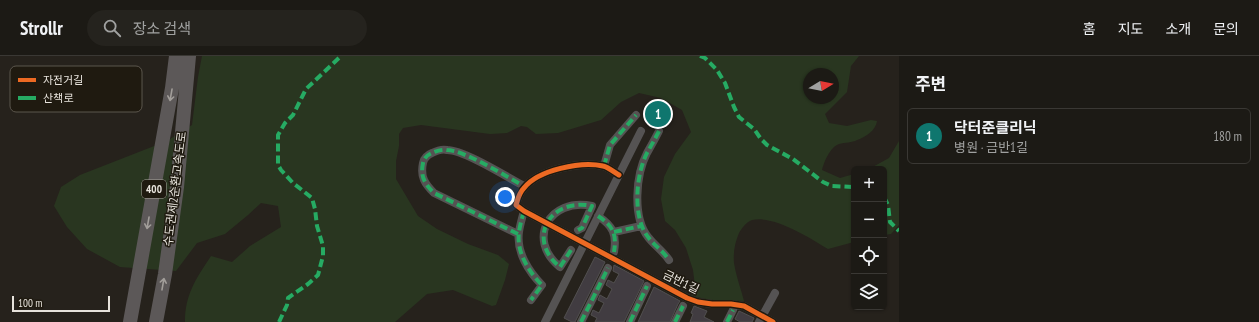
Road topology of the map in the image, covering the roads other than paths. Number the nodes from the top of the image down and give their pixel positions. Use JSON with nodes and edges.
{"nodes":[{"id":1,"x":176,"y":56,"type":"edge"},
{"id":2,"x":189,"y":56,"type":"edge"},
{"id":3,"x":636,"y":115,"type":"dead end"},
{"id":4,"x":641,"y":131,"type":"dead end"},
{"id":5,"x":659,"y":131,"type":"dead end"},
{"id":6,"x":604,"y":166,"type":"junction"},
{"id":7,"x":619,"y":175,"type":"junction"},
{"id":8,"x":524,"y":186,"type":"junction"},
{"id":9,"x":524,"y":211,"type":"junction"},
{"id":10,"x":598,"y":216,"type":"junction"},
{"id":11,"x":547,"y":223,"type":"junction"},
{"id":12,"x":641,"y":226,"type":"junction"},
{"id":13,"x":578,"y":230,"type":"dead end"},
{"id":14,"x":614,"y":232,"type":"junction"},
{"id":15,"x":518,"y":234,"type":"junction"},
{"id":16,"x":585,"y":243,"type":"junction"},
{"id":17,"x":571,"y":250,"type":"dead end"},
{"id":18,"x":614,"y":252,"type":"dead end"},
{"id":19,"x":669,"y":260,"type":"dead end"},
{"id":20,"x":608,"y":268,"type":"dead end"},
{"id":21,"x":647,"y":286,"type":"dead end"},
{"id":22,"x":775,"y":293,"type":"dead end"},
{"id":23,"x":531,"y":300,"type":"dead end"},
{"id":24,"x":683,"y":306,"type":"dead end"},
{"id":25,"x":733,"y":310,"type":"dead end"},
{"id":26,"x":761,"y":319,"type":"edge"},
{"id":27,"x":546,"y":321,"type":"edge"},
{"id":28,"x":130,"y":322,"type":"edge"},
{"id":29,"x":156,"y":322,"type":"edge"},
{"id":30,"x":581,"y":322,"type":"edge"},
{"id":31,"x":630,"y":322,"type":"edge"},
{"id":32,"x":675,"y":322,"type":"edge"},
{"id":33,"x":727,"y":322,"type":"edge"},
{"id":34,"x":773,"y":322,"type":"edge"}],
"edges":[{"from":1,"to":28,"type":"highway","name":"수도권제2순환고속도로","number":"400","one_way":true},
{"from":29,"to":2,"type":"highway","name":"수도권제2순환고속도로","number":"400","one_way":true},
{"from":3,"to":6,"type":"street"},
{"from":4,"to":7,"type":"street"},
{"from":5,"to":12,"type":"street"},
{"from":6,"to":7,"type":"street"},
{"from":6,"to":8,"type":"street"},
{"from":7,"to":10,"type":"street"},
{"from":8,"to":9,"type":"street"},
{"from":8,"to":15,"type":"street"},
{"from":9,"to":11,"type":"street","name":"금반1길"},
{"from":9,"to":15,"type":"street"},
{"from":10,"to":14,"type":"street"},
{"from":10,"to":16,"type":"street"},
{"from":11,"to":13,"type":"street"},
{"from":11,"to":16,"type":"street","name":"금반1길"},
{"from":11,"to":17,"type":"street"},
{"from":12,"to":14,"type":"street"},
{"from":12,"to":19,"type":"street"},
{"from":14,"to":18,"type":"street"},
{"from":15,"to":23,"type":"street"},
{"from":16,"to":26,"type":"street","name":"금반1길"},
{"from":16,"to":27,"type":"street"},
{"from":20,"to":30,"type":"street"},
{"from":21,"to":31,"type":"street"},
{"from":22,"to":26,"type":"street"},
{"from":24,"to":32,"type":"street","name":"금반1길"},
{"from":25,"to":33,"type":"street"},
{"from":26,"to":34,"type":"street","name":"금반1길"}]}
